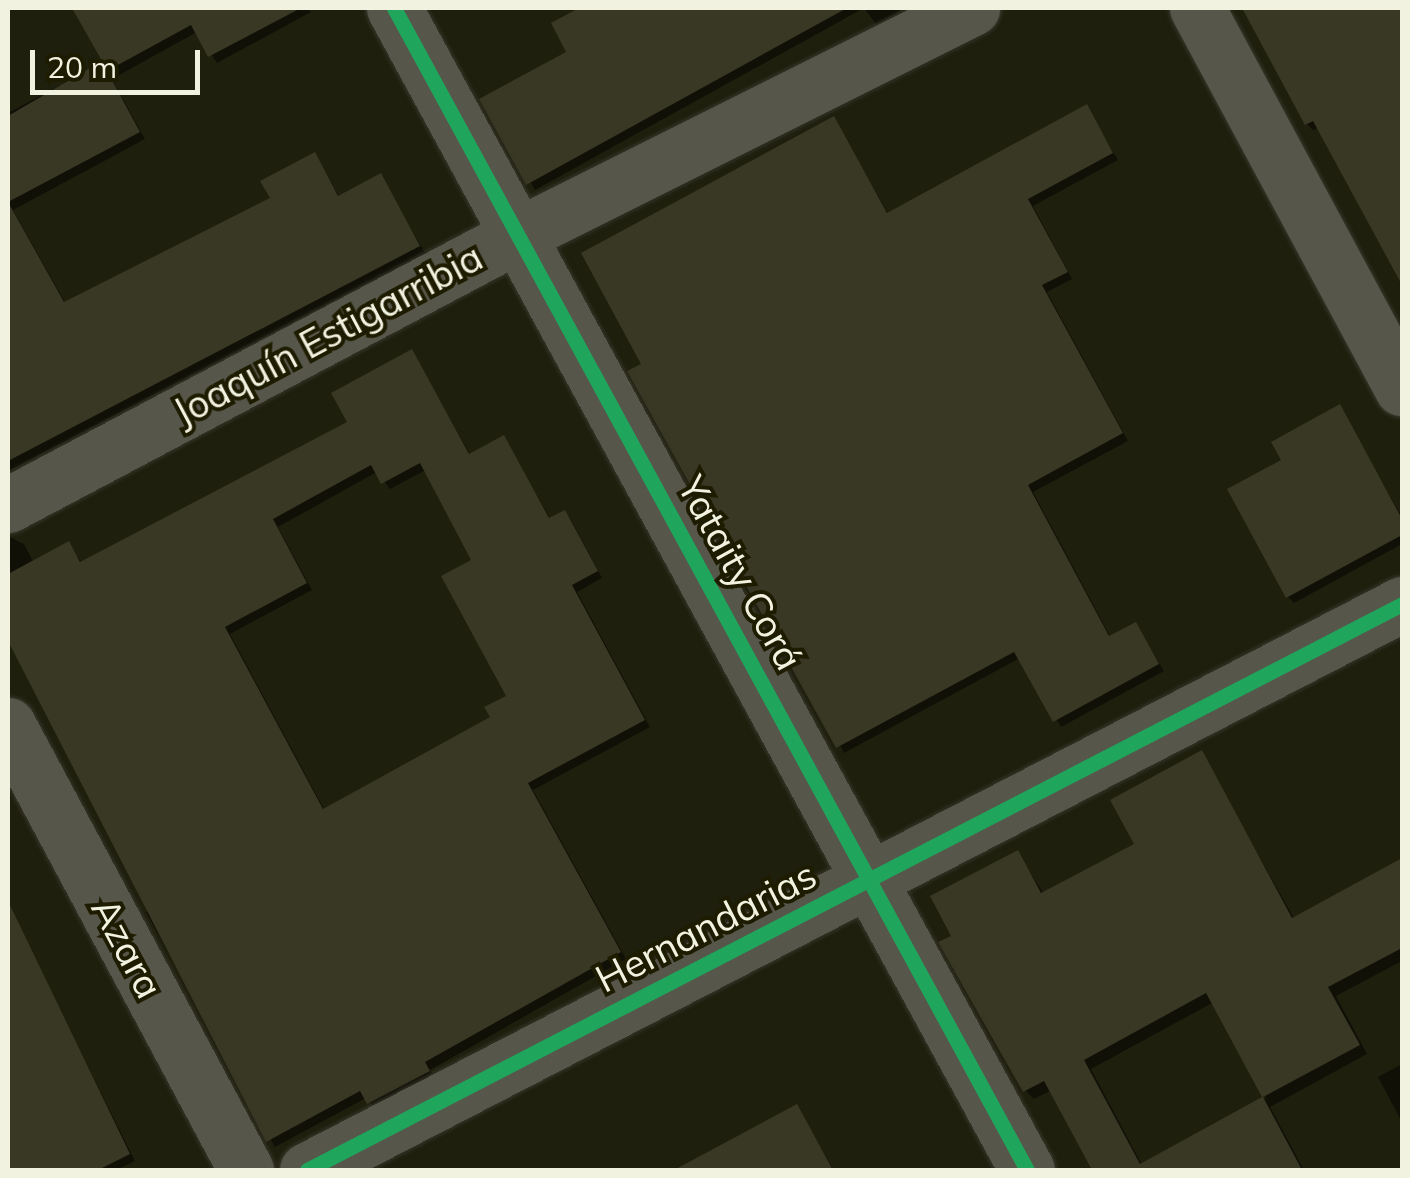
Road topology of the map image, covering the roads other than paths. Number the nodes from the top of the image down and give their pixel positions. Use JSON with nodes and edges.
{"nodes":[{"id":1,"x":394,"y":8,"type":"edge"},
{"id":2,"x":972,"y":8,"type":"edge"},
{"id":3,"x":1197,"y":8,"type":"edge"},
{"id":4,"x":518,"y":235,"type":"junction"},
{"id":5,"x":1402,"y":388,"type":"edge"},
{"id":6,"x":8,"y":505,"type":"edge"},
{"id":7,"x":1402,"y":604,"type":"edge"},
{"id":8,"x":8,"y":724,"type":"edge"},
{"id":9,"x":870,"y":879,"type":"junction"},
{"id":10,"x":246,"y":1170,"type":"edge"},
{"id":11,"x":307,"y":1170,"type":"edge"},
{"id":12,"x":1027,"y":1170,"type":"edge"}],
"edges":[{"from":1,"to":4,"type":"street","name":"Yataity Corá"},
{"from":2,"to":4,"type":"street","name":"Joaquín Estigarribia"},
{"from":3,"to":5,"type":"street"},
{"from":4,"to":6,"type":"street","name":"Joaquín Estigarribia"},
{"from":4,"to":9,"type":"street","name":"Yataity Corá"},
{"from":7,"to":9,"type":"street","name":"Hernandarias"},
{"from":8,"to":10,"type":"street","name":"Azara"},
{"from":9,"to":11,"type":"street","name":"Hernandarias"},
{"from":9,"to":12,"type":"street","name":"Yataity Corá"}]}
